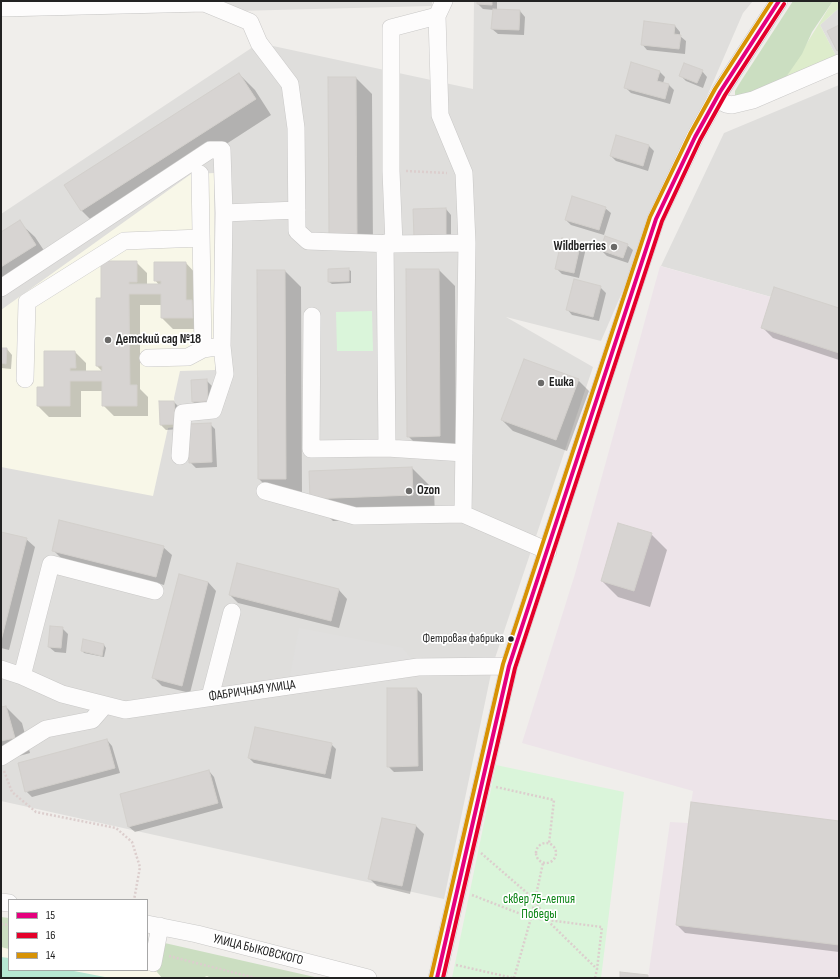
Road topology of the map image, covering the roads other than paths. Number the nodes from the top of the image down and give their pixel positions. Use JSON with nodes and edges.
{"nodes":[{"id":1,"x":779,"y":1,"type":"edge"},
{"id":2,"x":1,"y":8,"type":"edge"},
{"id":3,"x":441,"y":8,"type":"edge"},
{"id":4,"x":839,"y":63,"type":"edge"},
{"id":5,"x":716,"y":99,"type":"junction"},
{"id":6,"x":200,"y":174,"type":"dead end"},
{"id":7,"x":297,"y":210,"type":"junction"},
{"id":8,"x":224,"y":213,"type":"junction"},
{"id":9,"x":201,"y":238,"type":"junction"},
{"id":10,"x":389,"y":243,"type":"junction"},
{"id":11,"x":467,"y":243,"type":"junction"},
{"id":12,"x":1,"y":288,"type":"edge"},
{"id":13,"x":312,"y":316,"type":"dead end"},
{"id":14,"x":222,"y":346,"type":"junction"},
{"id":15,"x":203,"y":349,"type":"junction"},
{"id":16,"x":148,"y":358,"type":"dead end"},
{"id":17,"x":25,"y":379,"type":"dead end"},
{"id":18,"x":387,"y":448,"type":"junction"},
{"id":19,"x":464,"y":453,"type":"junction"},
{"id":20,"x":180,"y":456,"type":"dead end"},
{"id":21,"x":265,"y":491,"type":"dead end"},
{"id":22,"x":463,"y":514,"type":"junction"},
{"id":23,"x":548,"y":551,"type":"junction"},
{"id":24,"x":156,"y":591,"type":"dead end"},
{"id":25,"x":232,"y":612,"type":"dead end"},
{"id":26,"x":509,"y":666,"type":"junction"},
{"id":27,"x":1,"y":669,"type":"edge"},
{"id":28,"x":22,"y":676,"type":"junction"},
{"id":29,"x":210,"y":697,"type":"junction"},
{"id":30,"x":105,"y":705,"type":"junction"},
{"id":31,"x":2,"y":762,"type":"edge"},
{"id":32,"x":154,"y":925,"type":"edge"},
{"id":33,"x":154,"y":958,"type":"road end"},
{"id":34,"x":368,"y":978,"type":"edge"},
{"id":35,"x":437,"y":978,"type":"edge"}],
"edges":[{"from":1,"to":5,"type":"street"},
{"from":2,"to":7,"type":"street"},
{"from":3,"to":10,"type":"street"},
{"from":3,"to":11,"type":"street"},
{"from":4,"to":5,"type":"street"},
{"from":5,"to":23,"type":"street"},
{"from":6,"to":9,"type":"street"},
{"from":7,"to":8,"type":"street"},
{"from":7,"to":10,"type":"street"},
{"from":8,"to":12,"type":"street"},
{"from":8,"to":14,"type":"street"},
{"from":9,"to":15,"type":"street"},
{"from":9,"to":17,"type":"street"},
{"from":10,"to":11,"type":"street"},
{"from":10,"to":18,"type":"street"},
{"from":11,"to":19,"type":"street"},
{"from":13,"to":18,"type":"street"},
{"from":14,"to":15,"type":"street"},
{"from":14,"to":20,"type":"street"},
{"from":15,"to":16,"type":"street"},
{"from":18,"to":19,"type":"street"},
{"from":19,"to":22,"type":"street"},
{"from":21,"to":22,"type":"street"},
{"from":22,"to":23,"type":"street"},
{"from":23,"to":26,"type":"street"},
{"from":24,"to":28,"type":"street"},
{"from":25,"to":29,"type":"street"},
{"from":26,"to":29,"type":"street","name":"ФАБРИЧНАЯ УЛИЦА"},
{"from":26,"to":35,"type":"street"},
{"from":27,"to":28,"type":"street","name":"ФАБРИЧНАЯ УЛИЦА"},
{"from":28,"to":30,"type":"street","name":"ФАБРИЧНАЯ УЛИЦА"},
{"from":29,"to":30,"type":"street","name":"ФАБРИЧНАЯ УЛИЦА"},
{"from":30,"to":31,"type":"street"},
{"from":32,"to":33,"type":"street"},
{"from":32,"to":34,"type":"street","name":"УЛИЦА БЫКОВСКОГО"}]}
